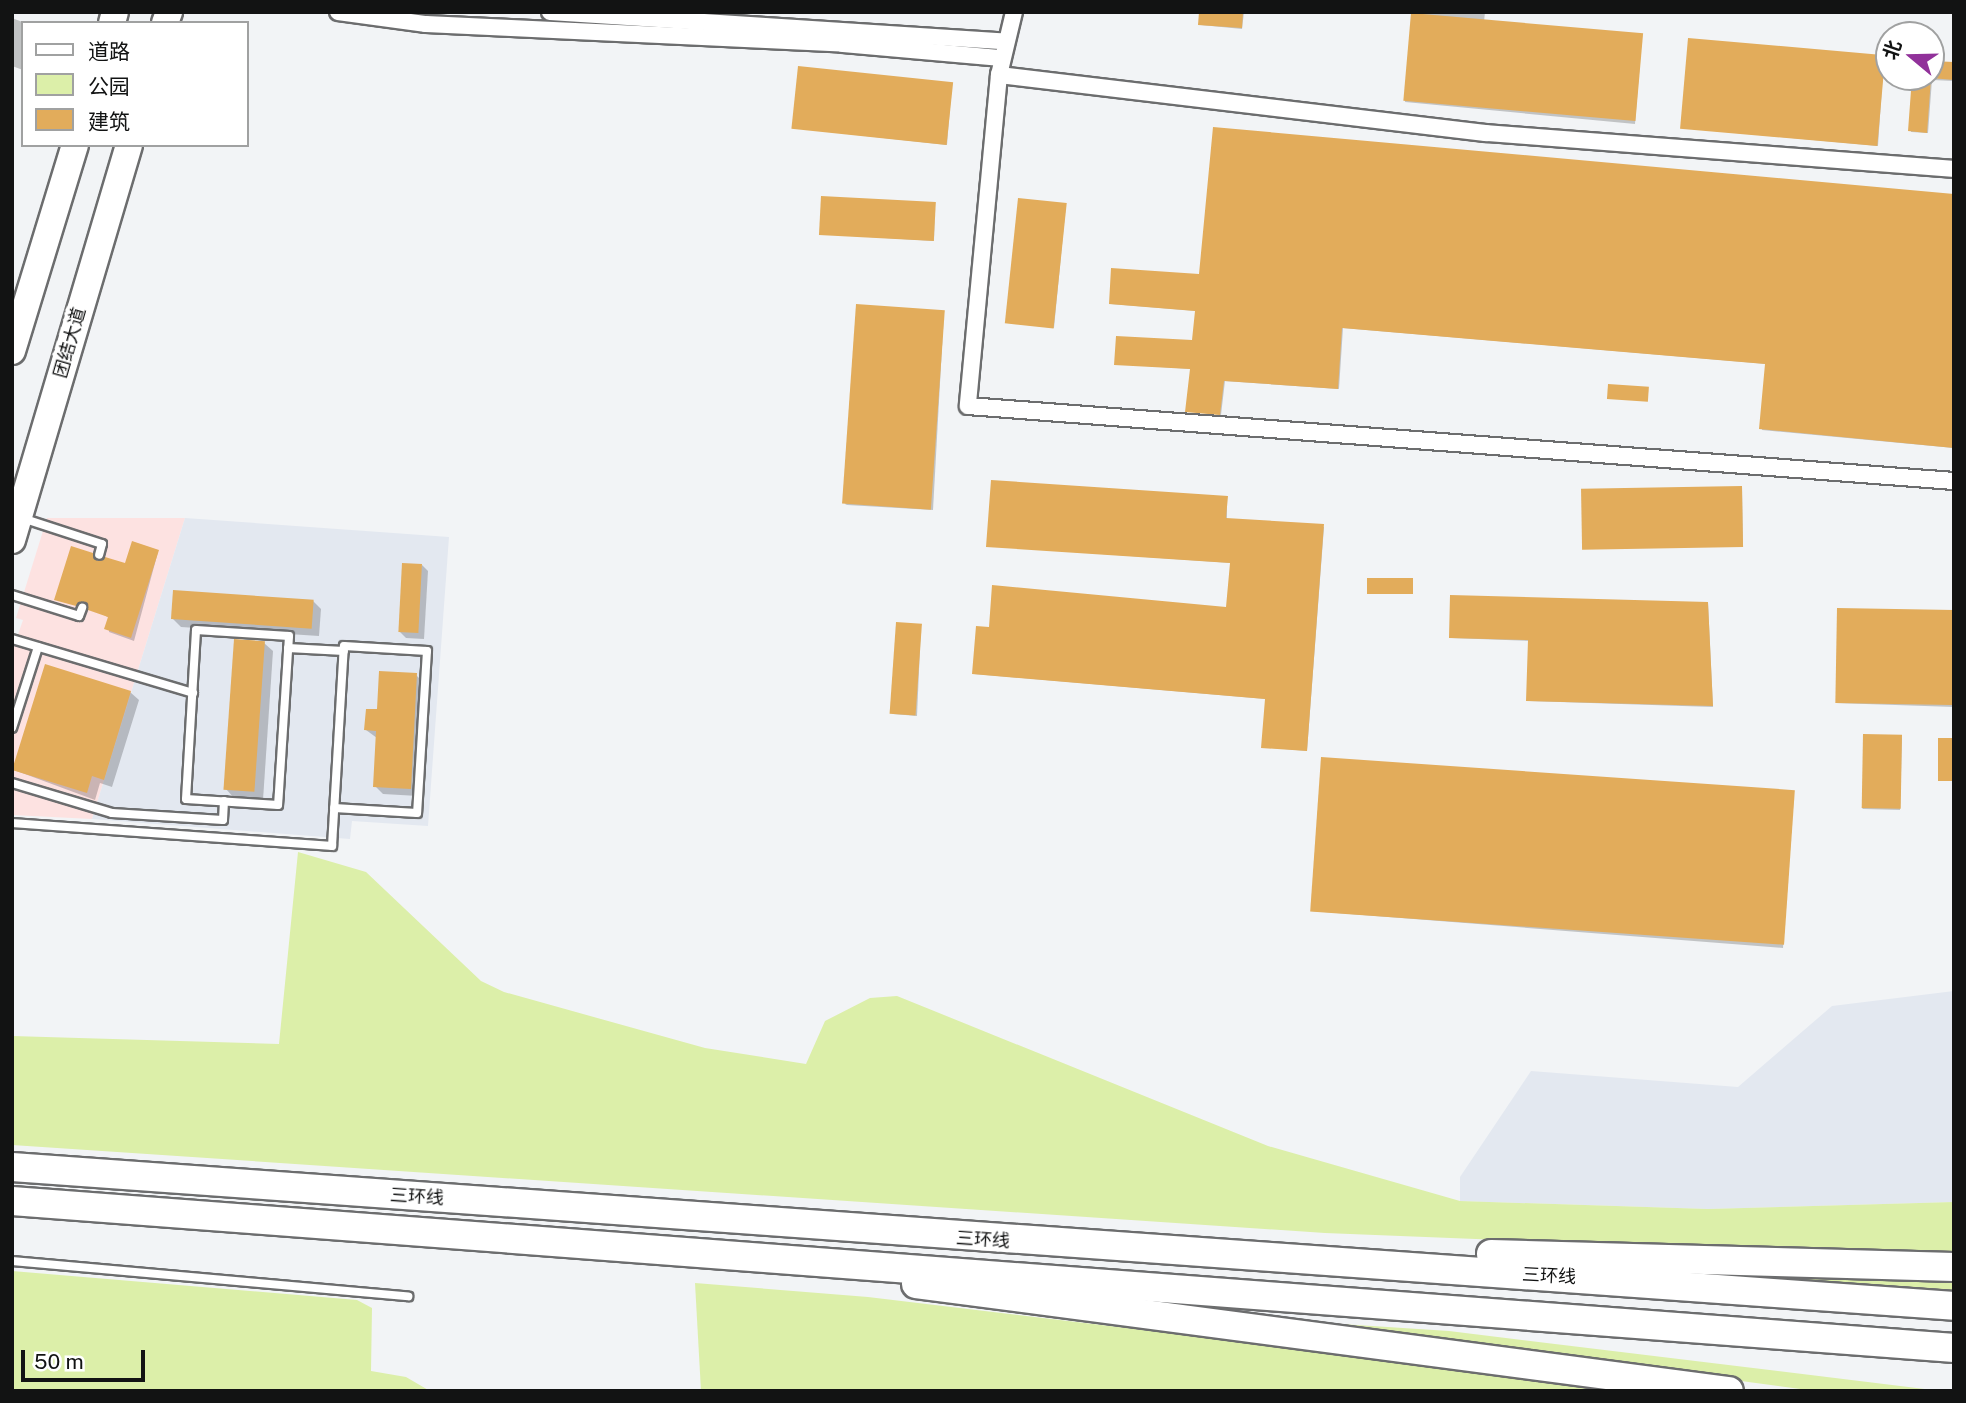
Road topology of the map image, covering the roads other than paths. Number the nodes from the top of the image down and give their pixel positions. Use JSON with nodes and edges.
{"nodes":[{"id":1,"x":338,"y":12,"type":"edge"},
{"id":2,"x":550,"y":12,"type":"edge"},
{"id":3,"x":1014,"y":12,"type":"edge"},
{"id":4,"x":1004,"y":41,"type":"junction"},
{"id":5,"x":1000,"y":66,"type":"junction"},
{"id":6,"x":74,"y":147,"type":"edge"},
{"id":7,"x":127,"y":147,"type":"edge"},
{"id":8,"x":1954,"y":169,"type":"edge"},
{"id":9,"x":12,"y":351,"type":"edge"},
{"id":10,"x":1954,"y":481,"type":"edge"},
{"id":11,"x":16,"y":529,"type":"edge"},
{"id":12,"x":99,"y":555,"type":"dead end"},
{"id":13,"x":12,"y":595,"type":"edge"},
{"id":14,"x":82,"y":608,"type":"dead end"},
{"id":15,"x":12,"y":639,"type":"edge"},
{"id":16,"x":37,"y":646,"type":"junction"},
{"id":17,"x":288,"y":648,"type":"junction"},
{"id":18,"x":344,"y":651,"type":"junction"},
{"id":19,"x":193,"y":693,"type":"junction"},
{"id":20,"x":12,"y":728,"type":"edge"},
{"id":21,"x":12,"y":783,"type":"edge"},
{"id":22,"x":224,"y":802,"type":"junction"},
{"id":23,"x":334,"y":808,"type":"junction"},
{"id":24,"x":12,"y":823,"type":"edge"},
{"id":25,"x":12,"y":1167,"type":"edge"},
{"id":26,"x":12,"y":1201,"type":"edge"},
{"id":27,"x":1266,"y":1259,"type":"junction"},
{"id":28,"x":12,"y":1261,"type":"edge"},
{"id":29,"x":1954,"y":1267,"type":"edge"},
{"id":30,"x":859,"y":1268,"type":"junction"},
{"id":31,"x":408,"y":1296,"type":"dead end"},
{"id":32,"x":1954,"y":1306,"type":"edge"},
{"id":33,"x":1799,"y":1338,"type":"junction"},
{"id":34,"x":1954,"y":1348,"type":"edge"},
{"id":35,"x":1954,"y":1367,"type":"edge"},
{"id":36,"x":1729,"y":1391,"type":"edge"}],
"edges":[{"from":1,"to":5,"type":"street"},
{"from":2,"to":4,"type":"street"},
{"from":3,"to":4,"type":"street"},
{"from":4,"to":5,"type":"street"},
{"from":5,"to":8,"type":"street"},
{"from":5,"to":10,"type":"street"},
{"from":6,"to":9,"type":"main road"},
{"from":7,"to":11,"type":"main road","name":"团结大道"},
{"from":11,"to":12,"type":"lane"},
{"from":13,"to":14,"type":"lane"},
{"from":15,"to":16,"type":"lane"},
{"from":16,"to":19,"type":"lane"},
{"from":16,"to":20,"type":"lane"},
{"from":17,"to":18,"type":"lane"},
{"from":17,"to":19,"type":"lane"},
{"from":17,"to":22,"type":"lane"},
{"from":18,"to":23,"type":"lane"},
{"from":18,"to":23,"type":"lane"},
{"from":19,"to":22,"type":"lane"},
{"from":21,"to":22,"type":"lane"},
{"from":23,"to":24,"type":"lane"},
{"from":25,"to":27,"type":"highway","name":"三环线"},
{"from":26,"to":30,"type":"highway","name":"三环线"},
{"from":27,"to":29,"type":"highway"},
{"from":27,"to":32,"type":"highway","name":"三环线"},
{"from":28,"to":31,"type":"lane"},
{"from":30,"to":33,"type":"highway","name":"三环线"},
{"from":30,"to":36,"type":"highway"},
{"from":33,"to":34,"type":"highway","name":"三环线"},
{"from":33,"to":35,"type":"highway"}]}
